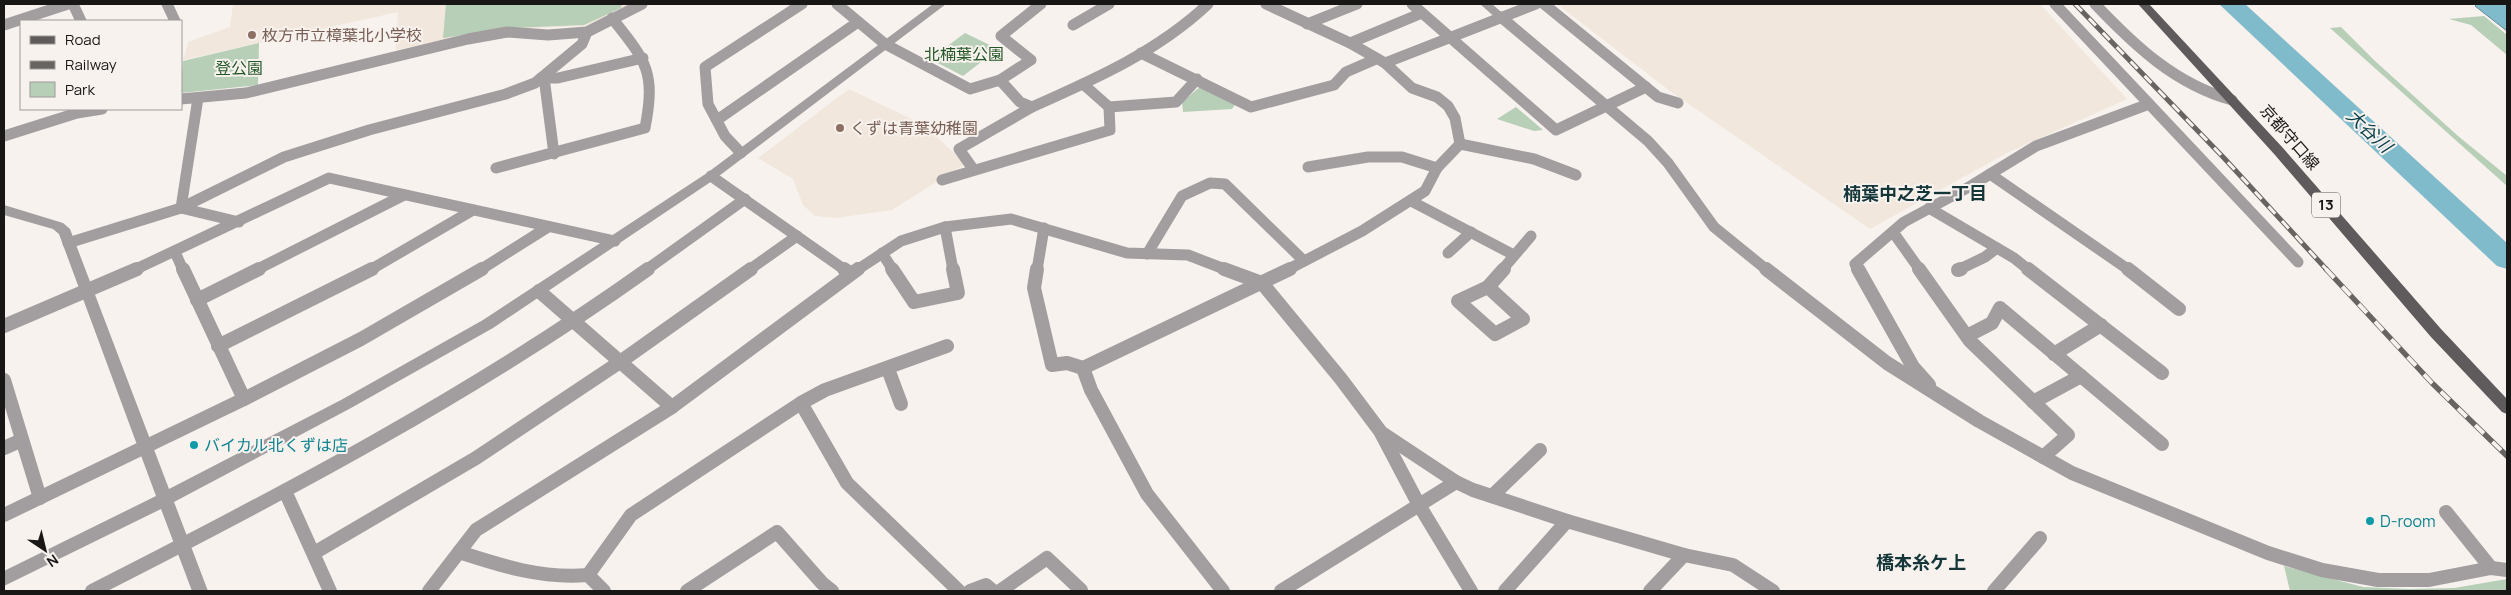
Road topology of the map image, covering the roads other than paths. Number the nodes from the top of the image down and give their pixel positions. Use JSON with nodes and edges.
{"nodes":[{"id":1,"x":68,"y":4,"type":"edge"},
{"id":2,"x":73,"y":4,"type":"edge"},
{"id":3,"x":167,"y":4,"type":"edge"},
{"id":4,"x":642,"y":4,"type":"edge"},
{"id":5,"x":802,"y":4,"type":"edge"},
{"id":6,"x":837,"y":4,"type":"edge"},
{"id":7,"x":940,"y":4,"type":"edge"},
{"id":8,"x":1041,"y":4,"type":"edge"},
{"id":9,"x":1109,"y":4,"type":"edge"},
{"id":10,"x":1208,"y":4,"type":"edge"},
{"id":11,"x":1266,"y":4,"type":"edge"},
{"id":12,"x":1357,"y":4,"type":"edge"},
{"id":13,"x":1412,"y":4,"type":"edge"},
{"id":14,"x":1486,"y":4,"type":"edge"},
{"id":15,"x":1536,"y":4,"type":"edge"},
{"id":16,"x":1544,"y":4,"type":"edge"},
{"id":17,"x":2055,"y":4,"type":"edge"},
{"id":18,"x":2095,"y":4,"type":"edge"},
{"id":19,"x":2143,"y":4,"type":"edge"},
{"id":20,"x":1338,"y":7,"type":"edge"},
{"id":21,"x":1422,"y":13,"type":"junction"},
{"id":22,"x":1501,"y":17,"type":"junction"},
{"id":23,"x":612,"y":18,"type":"junction"},
{"id":24,"x":81,"y":20,"type":"edge"},
{"id":25,"x":175,"y":20,"type":"edge"},
{"id":26,"x":858,"y":22,"type":"junction"},
{"id":27,"x":1307,"y":24,"type":"junction"},
{"id":28,"x":4,"y":25,"type":"edge"},
{"id":29,"x":1073,"y":25,"type":"dead end"},
{"id":30,"x":588,"y":32,"type":"junction"},
{"id":31,"x":1450,"y":38,"type":"junction"},
{"id":32,"x":1350,"y":43,"type":"junction"},
{"id":33,"x":885,"y":44,"type":"junction"},
{"id":34,"x":1141,"y":53,"type":"junction"},
{"id":35,"x":643,"y":58,"type":"junction"},
{"id":36,"x":1381,"y":61,"type":"junction"},
{"id":37,"x":541,"y":78,"type":"junction"},
{"id":38,"x":1197,"y":79,"type":"junction"},
{"id":39,"x":1000,"y":80,"type":"junction"},
{"id":40,"x":1083,"y":84,"type":"junction"},
{"id":41,"x":1646,"y":87,"type":"junction"},
{"id":42,"x":198,"y":98,"type":"junction"},
{"id":43,"x":182,"y":99,"type":"edge"},
{"id":44,"x":2232,"y":100,"type":"junction"},
{"id":45,"x":1678,"y":102,"type":"dead end"},
{"id":46,"x":2149,"y":104,"type":"junction"},
{"id":47,"x":1604,"y":106,"type":"junction"},
{"id":48,"x":1032,"y":107,"type":"junction"},
{"id":49,"x":1109,"y":107,"type":"junction"},
{"id":50,"x":90,"y":110,"type":"edge"},
{"id":51,"x":77,"y":111,"type":"edge"},
{"id":52,"x":717,"y":120,"type":"junction"},
{"id":53,"x":4,"y":136,"type":"edge"},
{"id":54,"x":1460,"y":144,"type":"junction"},
{"id":55,"x":741,"y":153,"type":"junction"},
{"id":56,"x":554,"y":154,"type":"junction"},
{"id":57,"x":1308,"y":167,"type":"dead end"},
{"id":58,"x":496,"y":168,"type":"dead end"},
{"id":59,"x":1437,"y":168,"type":"junction"},
{"id":60,"x":973,"y":169,"type":"junction"},
{"id":61,"x":1990,"y":174,"type":"junction"},
{"id":62,"x":1576,"y":175,"type":"dead end"},
{"id":63,"x":711,"y":176,"type":"junction"},
{"id":64,"x":942,"y":180,"type":"dead end"},
{"id":65,"x":404,"y":195,"type":"junction"},
{"id":66,"x":745,"y":199,"type":"junction"},
{"id":67,"x":1411,"y":201,"type":"junction"},
{"id":68,"x":181,"y":208,"type":"junction"},
{"id":69,"x":1928,"y":208,"type":"junction"},
{"id":70,"x":4,"y":210,"type":"edge"},
{"id":71,"x":474,"y":210,"type":"junction"},
{"id":72,"x":239,"y":222,"type":"junction"},
{"id":73,"x":548,"y":227,"type":"junction"},
{"id":74,"x":945,"y":227,"type":"junction"},
{"id":75,"x":1044,"y":228,"type":"junction"},
{"id":76,"x":1471,"y":232,"type":"junction"},
{"id":77,"x":1893,"y":232,"type":"junction"},
{"id":78,"x":797,"y":236,"type":"junction"},
{"id":79,"x":1531,"y":236,"type":"dead end"},
{"id":80,"x":615,"y":242,"type":"junction"},
{"id":81,"x":68,"y":243,"type":"junction"},
{"id":82,"x":1997,"y":248,"type":"junction"},
{"id":83,"x":175,"y":252,"type":"junction"},
{"id":84,"x":882,"y":253,"type":"junction"},
{"id":85,"x":1448,"y":253,"type":"dead end"},
{"id":86,"x":1147,"y":254,"type":"junction"},
{"id":87,"x":1514,"y":255,"type":"junction"},
{"id":88,"x":1304,"y":261,"type":"junction"},
{"id":89,"x":2298,"y":262,"type":"dead end"},
{"id":90,"x":1958,"y":270,"type":"dead end"},
{"id":91,"x":850,"y":273,"type":"junction"},
{"id":92,"x":1262,"y":283,"type":"junction"},
{"id":93,"x":1488,"y":287,"type":"junction"},
{"id":94,"x":85,"y":290,"type":"junction"},
{"id":95,"x":539,"y":291,"type":"junction"},
{"id":96,"x":197,"y":300,"type":"junction"},
{"id":97,"x":2179,"y":309,"type":"dead end"},
{"id":98,"x":573,"y":321,"type":"junction"},
{"id":99,"x":2101,"y":325,"type":"junction"},
{"id":100,"x":4,"y":326,"type":"edge"},
{"id":101,"x":1967,"y":336,"type":"junction"},
{"id":102,"x":218,"y":346,"type":"junction"},
{"id":103,"x":947,"y":346,"type":"dead end"},
{"id":104,"x":2054,"y":354,"type":"junction"},
{"id":105,"x":620,"y":362,"type":"junction"},
{"id":106,"x":1083,"y":368,"type":"junction"},
{"id":107,"x":888,"y":369,"type":"junction"},
{"id":108,"x":2162,"y":373,"type":"dead end"},
{"id":109,"x":2081,"y":376,"type":"junction"},
{"id":110,"x":4,"y":383,"type":"edge"},
{"id":111,"x":1939,"y":396,"type":"junction"},
{"id":112,"x":244,"y":399,"type":"junction"},
{"id":113,"x":2033,"y":402,"type":"junction"},
{"id":114,"x":801,"y":403,"type":"junction"},
{"id":115,"x":901,"y":404,"type":"dead end"},
{"id":116,"x":672,"y":406,"type":"junction"},
{"id":117,"x":2507,"y":408,"type":"edge"},
{"id":118,"x":1380,"y":431,"type":"junction"},
{"id":119,"x":22,"y":440,"type":"junction"},
{"id":120,"x":2162,"y":444,"type":"dead end"},
{"id":121,"x":4,"y":448,"type":"edge"},
{"id":122,"x":145,"y":448,"type":"junction"},
{"id":123,"x":1540,"y":450,"type":"dead end"},
{"id":124,"x":2043,"y":457,"type":"junction"},
{"id":125,"x":1456,"y":482,"type":"junction"},
{"id":126,"x":285,"y":491,"type":"junction"},
{"id":127,"x":1492,"y":496,"type":"junction"},
{"id":128,"x":40,"y":498,"type":"junction"},
{"id":129,"x":164,"y":499,"type":"junction"},
{"id":130,"x":1419,"y":505,"type":"junction"},
{"id":131,"x":2446,"y":512,"type":"dead end"},
{"id":132,"x":4,"y":516,"type":"edge"},
{"id":133,"x":1567,"y":521,"type":"junction"},
{"id":134,"x":2040,"y":538,"type":"dead end"},
{"id":135,"x":183,"y":545,"type":"junction"},
{"id":136,"x":459,"y":552,"type":"junction"},
{"id":137,"x":314,"y":553,"type":"junction"},
{"id":138,"x":1684,"y":555,"type":"junction"},
{"id":139,"x":2491,"y":568,"type":"junction"},
{"id":140,"x":2507,"y":570,"type":"edge"},
{"id":141,"x":588,"y":575,"type":"junction"},
{"id":142,"x":4,"y":579,"type":"edge"},
{"id":143,"x":1081,"y":590,"type":"dead end"},
{"id":144,"x":92,"y":591,"type":"edge"},
{"id":145,"x":200,"y":591,"type":"edge"},
{"id":146,"x":330,"y":591,"type":"edge"},
{"id":147,"x":429,"y":591,"type":"edge"},
{"id":148,"x":604,"y":591,"type":"edge"},
{"id":149,"x":687,"y":591,"type":"edge"},
{"id":150,"x":832,"y":591,"type":"edge"},
{"id":151,"x":959,"y":591,"type":"edge"},
{"id":152,"x":970,"y":591,"type":"edge"},
{"id":153,"x":993,"y":591,"type":"edge"},
{"id":154,"x":1000,"y":591,"type":"edge"},
{"id":155,"x":1224,"y":591,"type":"edge"},
{"id":156,"x":1281,"y":591,"type":"edge"},
{"id":157,"x":1471,"y":591,"type":"edge"},
{"id":158,"x":1504,"y":591,"type":"edge"},
{"id":159,"x":1650,"y":591,"type":"edge"},
{"id":160,"x":1773,"y":591,"type":"edge"},
{"id":161,"x":1994,"y":591,"type":"edge"}],
"edges":[{"from":1,"to":28,"type":"street"},
{"from":2,"to":24,"type":"street"},
{"from":3,"to":25,"type":"street"},
{"from":4,"to":23,"type":"street"},
{"from":5,"to":52,"type":"street"},
{"from":6,"to":26,"type":"street"},
{"from":7,"to":33,"type":"street"},
{"from":8,"to":39,"type":"street"},
{"from":9,"to":29,"type":"street"},
{"from":10,"to":34,"type":"street"},
{"from":11,"to":27,"type":"street"},
{"from":12,"to":20,"type":"street"},
{"from":13,"to":21,"type":"street"},
{"from":14,"to":22,"type":"street"},
{"from":15,"to":22,"type":"street"},
{"from":16,"to":41,"type":"street"},
{"from":17,"to":46,"type":"street"},
{"from":18,"to":44,"type":"street"},
{"from":19,"to":44,"type":"main road","name":"京都守口線","number":"13"},
{"from":20,"to":27,"type":"street"},
{"from":21,"to":31,"type":"street"},
{"from":21,"to":32,"type":"street"},
{"from":22,"to":31,"type":"street"},
{"from":22,"to":47,"type":"street"},
{"from":23,"to":30,"type":"street"},
{"from":23,"to":35,"type":"street"},
{"from":26,"to":33,"type":"street"},
{"from":26,"to":52,"type":"street"},
{"from":27,"to":32,"type":"street"},
{"from":30,"to":37,"type":"street"},
{"from":30,"to":42,"type":"street"},
{"from":31,"to":36,"type":"street"},
{"from":31,"to":47,"type":"street"},
{"from":32,"to":36,"type":"street"},
{"from":33,"to":39,"type":"street"},
{"from":33,"to":55,"type":"street"},
{"from":34,"to":38,"type":"street"},
{"from":34,"to":40,"type":"street"},
{"from":35,"to":37,"type":"street"},
{"from":35,"to":56,"type":"street"},
{"from":36,"to":38,"type":"street"},
{"from":36,"to":54,"type":"street"},
{"from":37,"to":56,"type":"street"},
{"from":37,"to":68,"type":"street"},
{"from":38,"to":49,"type":"street"},
{"from":39,"to":48,"type":"street"},
{"from":40,"to":48,"type":"street"},
{"from":40,"to":49,"type":"street"},
{"from":41,"to":45,"type":"street"},
{"from":41,"to":47,"type":"street"},
{"from":42,"to":43,"type":"street"},
{"from":42,"to":68,"type":"street"},
{"from":44,"to":117,"type":"main road","name":"京都守口線","number":"13"},
{"from":46,"to":61,"type":"street"},
{"from":46,"to":89,"type":"street"},
{"from":47,"to":111,"type":"street"},
{"from":48,"to":60,"type":"street"},
{"from":49,"to":60,"type":"street"},
{"from":50,"to":51,"type":"street"},
{"from":51,"to":53,"type":"street"},
{"from":52,"to":55,"type":"street"},
{"from":54,"to":59,"type":"street"},
{"from":54,"to":62,"type":"street"},
{"from":55,"to":63,"type":"street"},
{"from":56,"to":58,"type":"street"},
{"from":57,"to":59,"type":"street"},
{"from":59,"to":67,"type":"street"},
{"from":60,"to":64,"type":"street"},
{"from":61,"to":69,"type":"street"},
{"from":61,"to":97,"type":"street"},
{"from":63,"to":66,"type":"street"},
{"from":63,"to":80,"type":"street"},
{"from":65,"to":71,"type":"street"},
{"from":65,"to":72,"type":"street"},
{"from":65,"to":96,"type":"street"},
{"from":66,"to":78,"type":"street"},
{"from":66,"to":98,"type":"street"},
{"from":67,"to":76,"type":"street"},
{"from":67,"to":88,"type":"street"},
{"from":68,"to":72,"type":"street"},
{"from":68,"to":81,"type":"street"},
{"from":69,"to":77,"type":"street"},
{"from":69,"to":82,"type":"street"},
{"from":70,"to":81,"type":"street"},
{"from":71,"to":73,"type":"street"},
{"from":71,"to":102,"type":"street"},
{"from":72,"to":83,"type":"street"},
{"from":73,"to":80,"type":"street"},
{"from":73,"to":112,"type":"street"},
{"from":74,"to":75,"type":"street"},
{"from":74,"to":84,"type":"street"},
{"from":74,"to":84,"type":"street"},
{"from":75,"to":86,"type":"street"},
{"from":75,"to":106,"type":"street"},
{"from":76,"to":85,"type":"street"},
{"from":76,"to":87,"type":"street"},
{"from":77,"to":101,"type":"street"},
{"from":77,"to":111,"type":"street"},
{"from":78,"to":91,"type":"street"},
{"from":78,"to":105,"type":"street"},
{"from":79,"to":87,"type":"street"},
{"from":80,"to":95,"type":"street"},
{"from":81,"to":94,"type":"street"},
{"from":82,"to":90,"type":"street"},
{"from":82,"to":99,"type":"street"},
{"from":83,"to":94,"type":"street"},
{"from":83,"to":96,"type":"street"},
{"from":84,"to":91,"type":"street"},
{"from":86,"to":88,"type":"street"},
{"from":86,"to":92,"type":"street"},
{"from":87,"to":93,"type":"street"},
{"from":88,"to":92,"type":"street"},
{"from":91,"to":116,"type":"street"},
{"from":92,"to":106,"type":"street"},
{"from":92,"to":118,"type":"street"},
{"from":93,"to":93,"type":"street"},
{"from":94,"to":100,"type":"street"},
{"from":94,"to":122,"type":"street"},
{"from":95,"to":98,"type":"street"},
{"from":95,"to":129,"type":"street"},
{"from":96,"to":102,"type":"street"},
{"from":98,"to":105,"type":"street"},
{"from":98,"to":126,"type":"street"},
{"from":99,"to":104,"type":"street"},
{"from":99,"to":108,"type":"street"},
{"from":101,"to":104,"type":"street"},
{"from":101,"to":113,"type":"street"},
{"from":102,"to":112,"type":"street"},
{"from":103,"to":107,"type":"street"},
{"from":104,"to":109,"type":"street"},
{"from":105,"to":116,"type":"street"},
{"from":105,"to":137,"type":"street"},
{"from":106,"to":155,"type":"street"},
{"from":107,"to":114,"type":"street"},
{"from":107,"to":115,"type":"street"},
{"from":109,"to":113,"type":"street"},
{"from":109,"to":120,"type":"street"},
{"from":110,"to":119,"type":"street"},
{"from":111,"to":124,"type":"street"},
{"from":112,"to":122,"type":"street"},
{"from":113,"to":124,"type":"street"},
{"from":114,"to":141,"type":"street"},
{"from":114,"to":151,"type":"street"},
{"from":116,"to":136,"type":"street"},
{"from":118,"to":125,"type":"street"},
{"from":118,"to":130,"type":"street"},
{"from":119,"to":121,"type":"street"},
{"from":119,"to":128,"type":"street"},
{"from":122,"to":128,"type":"street"},
{"from":122,"to":129,"type":"street"},
{"from":123,"to":127,"type":"street"},
{"from":124,"to":139,"type":"street"},
{"from":125,"to":127,"type":"street"},
{"from":125,"to":130,"type":"street"},
{"from":126,"to":135,"type":"street"},
{"from":126,"to":137,"type":"street"},
{"from":127,"to":133,"type":"street"},
{"from":128,"to":132,"type":"street"},
{"from":129,"to":135,"type":"street"},
{"from":129,"to":142,"type":"street"},
{"from":130,"to":156,"type":"street"},
{"from":130,"to":157,"type":"street"},
{"from":131,"to":139,"type":"street"},
{"from":133,"to":138,"type":"street"},
{"from":133,"to":158,"type":"street"},
{"from":134,"to":161,"type":"street"},
{"from":135,"to":144,"type":"street"},
{"from":135,"to":145,"type":"street"},
{"from":136,"to":141,"type":"street"},
{"from":136,"to":147,"type":"street"},
{"from":137,"to":146,"type":"street"},
{"from":138,"to":159,"type":"street"},
{"from":138,"to":160,"type":"street"},
{"from":139,"to":140,"type":"street"},
{"from":141,"to":148,"type":"street"},
{"from":143,"to":154,"type":"street"},
{"from":149,"to":150,"type":"street"},
{"from":152,"to":153,"type":"street"}]}
